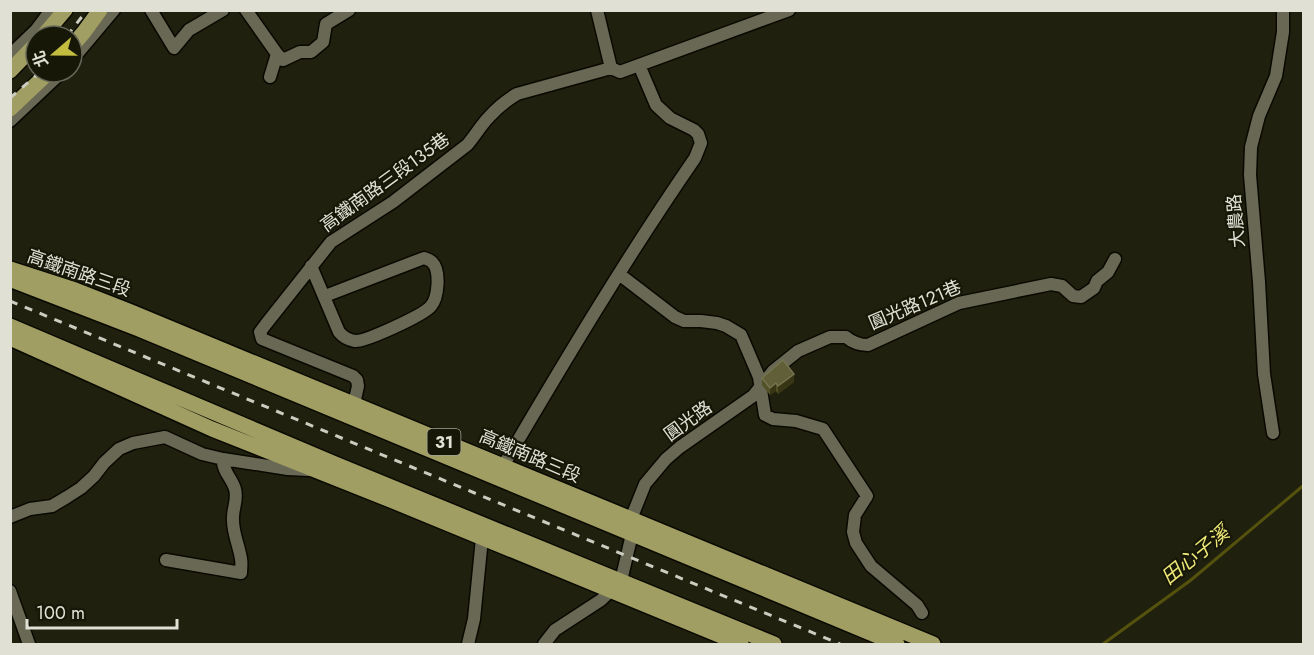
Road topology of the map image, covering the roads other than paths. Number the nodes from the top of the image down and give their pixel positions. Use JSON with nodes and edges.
{"nodes":[{"id":1,"x":51,"y":10,"type":"edge"},
{"id":2,"x":65,"y":10,"type":"edge"},
{"id":3,"x":100,"y":10,"type":"edge"},
{"id":4,"x":114,"y":10,"type":"edge"},
{"id":5,"x":151,"y":10,"type":"edge"},
{"id":6,"x":223,"y":10,"type":"edge"},
{"id":7,"x":246,"y":10,"type":"edge"},
{"id":8,"x":349,"y":10,"type":"edge"},
{"id":9,"x":597,"y":10,"type":"edge"},
{"id":10,"x":789,"y":10,"type":"edge"},
{"id":11,"x":1283,"y":10,"type":"edge"},
{"id":12,"x":53,"y":24,"type":"edge"},
{"id":13,"x":84,"y":32,"type":"edge"},
{"id":14,"x":84,"y":46,"type":"edge"},
{"id":15,"x":10,"y":54,"type":"edge"},
{"id":16,"x":277,"y":54,"type":"junction"},
{"id":17,"x":24,"y":56,"type":"edge"},
{"id":18,"x":639,"y":65,"type":"junction"},
{"id":19,"x":611,"y":69,"type":"junction"},
{"id":20,"x":10,"y":70,"type":"edge"},
{"id":21,"x":270,"y":77,"type":"dead end"},
{"id":22,"x":36,"y":84,"type":"edge"},
{"id":23,"x":49,"y":84,"type":"edge"},
{"id":24,"x":10,"y":109,"type":"edge"},
{"id":25,"x":10,"y":120,"type":"edge"},
{"id":26,"x":1115,"y":259,"type":"dead end"},
{"id":27,"x":311,"y":266,"type":"junction"},
{"id":28,"x":10,"y":269,"type":"edge"},
{"id":29,"x":619,"y":274,"type":"junction"},
{"id":30,"x":10,"y":279,"type":"edge"},
{"id":31,"x":325,"y":296,"type":"junction"},
{"id":32,"x":10,"y":326,"type":"edge"},
{"id":33,"x":10,"y":338,"type":"edge"},
{"id":34,"x":759,"y":387,"type":"junction"},
{"id":35,"x":354,"y":404,"type":"junction"},
{"id":36,"x":1273,"y":433,"type":"dead end"},
{"id":37,"x":397,"y":436,"type":"junction"},
{"id":38,"x":224,"y":459,"type":"junction"},
{"id":39,"x":335,"y":464,"type":"junction"},
{"id":40,"x":502,"y":466,"type":"junction"},
{"id":41,"x":315,"y":470,"type":"junction"},
{"id":42,"x":393,"y":501,"type":"junction"},
{"id":43,"x":10,"y":517,"type":"edge"},
{"id":44,"x":631,"y":527,"type":"junction"},
{"id":45,"x":482,"y":538,"type":"junction"},
{"id":46,"x":166,"y":560,"type":"dead end"},
{"id":47,"x":616,"y":586,"type":"junction"},
{"id":48,"x":10,"y":591,"type":"edge"},
{"id":49,"x":922,"y":613,"type":"dead end"},
{"id":50,"x":871,"y":626,"type":"junction"},
{"id":51,"x":29,"y":645,"type":"edge"},
{"id":52,"x":468,"y":645,"type":"edge"},
{"id":53,"x":544,"y":645,"type":"edge"},
{"id":54,"x":741,"y":645,"type":"edge"},
{"id":55,"x":774,"y":645,"type":"edge"},
{"id":56,"x":897,"y":645,"type":"edge"},
{"id":57,"x":933,"y":645,"type":"edge"}],
"edges":[{"from":1,"to":15,"type":"street"},
{"from":2,"to":12,"type":"main road"},
{"from":3,"to":13,"type":"main road"},
{"from":4,"to":14,"type":"street"},
{"from":5,"to":6,"type":"street"},
{"from":7,"to":16,"type":"street"},
{"from":8,"to":16,"type":"street"},
{"from":9,"to":19,"type":"street"},
{"from":10,"to":18,"type":"street","name":"高鐵南路三段135巷"},
{"from":11,"to":36,"type":"street","name":"大農路"},
{"from":16,"to":21,"type":"street"},
{"from":17,"to":20,"type":"main road"},
{"from":18,"to":19,"type":"street","name":"高鐵南路三段135巷"},
{"from":18,"to":29,"type":"street"},
{"from":19,"to":27,"type":"street","name":"高鐵南路三段135巷"},
{"from":22,"to":24,"type":"main road"},
{"from":23,"to":25,"type":"street"},
{"from":26,"to":34,"type":"street","name":"圓光路121巷"},
{"from":27,"to":31,"type":"street"},
{"from":27,"to":35,"type":"street","name":"高鐵南路三段135巷"},
{"from":28,"to":35,"type":"main road","name":"高鐵南路三段","number":"31"},
{"from":29,"to":34,"type":"street"},
{"from":29,"to":40,"type":"street"},
{"from":30,"to":37,"type":"main road","name":"高鐵南路三段","number":"31"},
{"from":31,"to":31,"type":"street"},
{"from":32,"to":39,"type":"main road"},
{"from":33,"to":41,"type":"main road"},
{"from":34,"to":44,"type":"street","name":"圓光路"},
{"from":34,"to":49,"type":"street"},
{"from":35,"to":37,"type":"main road"},
{"from":35,"to":40,"type":"main road","name":"高鐵南路三段","number":"31"},
{"from":37,"to":44,"type":"main road","name":"高鐵南路三段","number":"31"},
{"from":38,"to":41,"type":"street"},
{"from":38,"to":43,"type":"street"},
{"from":38,"to":46,"type":"street"},
{"from":39,"to":42,"type":"main road"},
{"from":39,"to":47,"type":"main road"},
{"from":40,"to":44,"type":"main road","name":"高鐵南路三段","number":"31"},
{"from":41,"to":42,"type":"main road"},
{"from":42,"to":45,"type":"main road"},
{"from":44,"to":47,"type":"street","name":"圓光路"},
{"from":44,"to":50,"type":"main road","name":"高鐵南路三段","number":"31"},
{"from":45,"to":47,"type":"main road"},
{"from":45,"to":52,"type":"street"},
{"from":47,"to":53,"type":"street"},
{"from":47,"to":54,"type":"main road"},
{"from":47,"to":55,"type":"main road"},
{"from":48,"to":51,"type":"street"},
{"from":50,"to":56,"type":"main road","name":"高鐵南路三段","number":"31"},
{"from":50,"to":57,"type":"main road","name":"高鐵南路三段","number":"31"}]}
